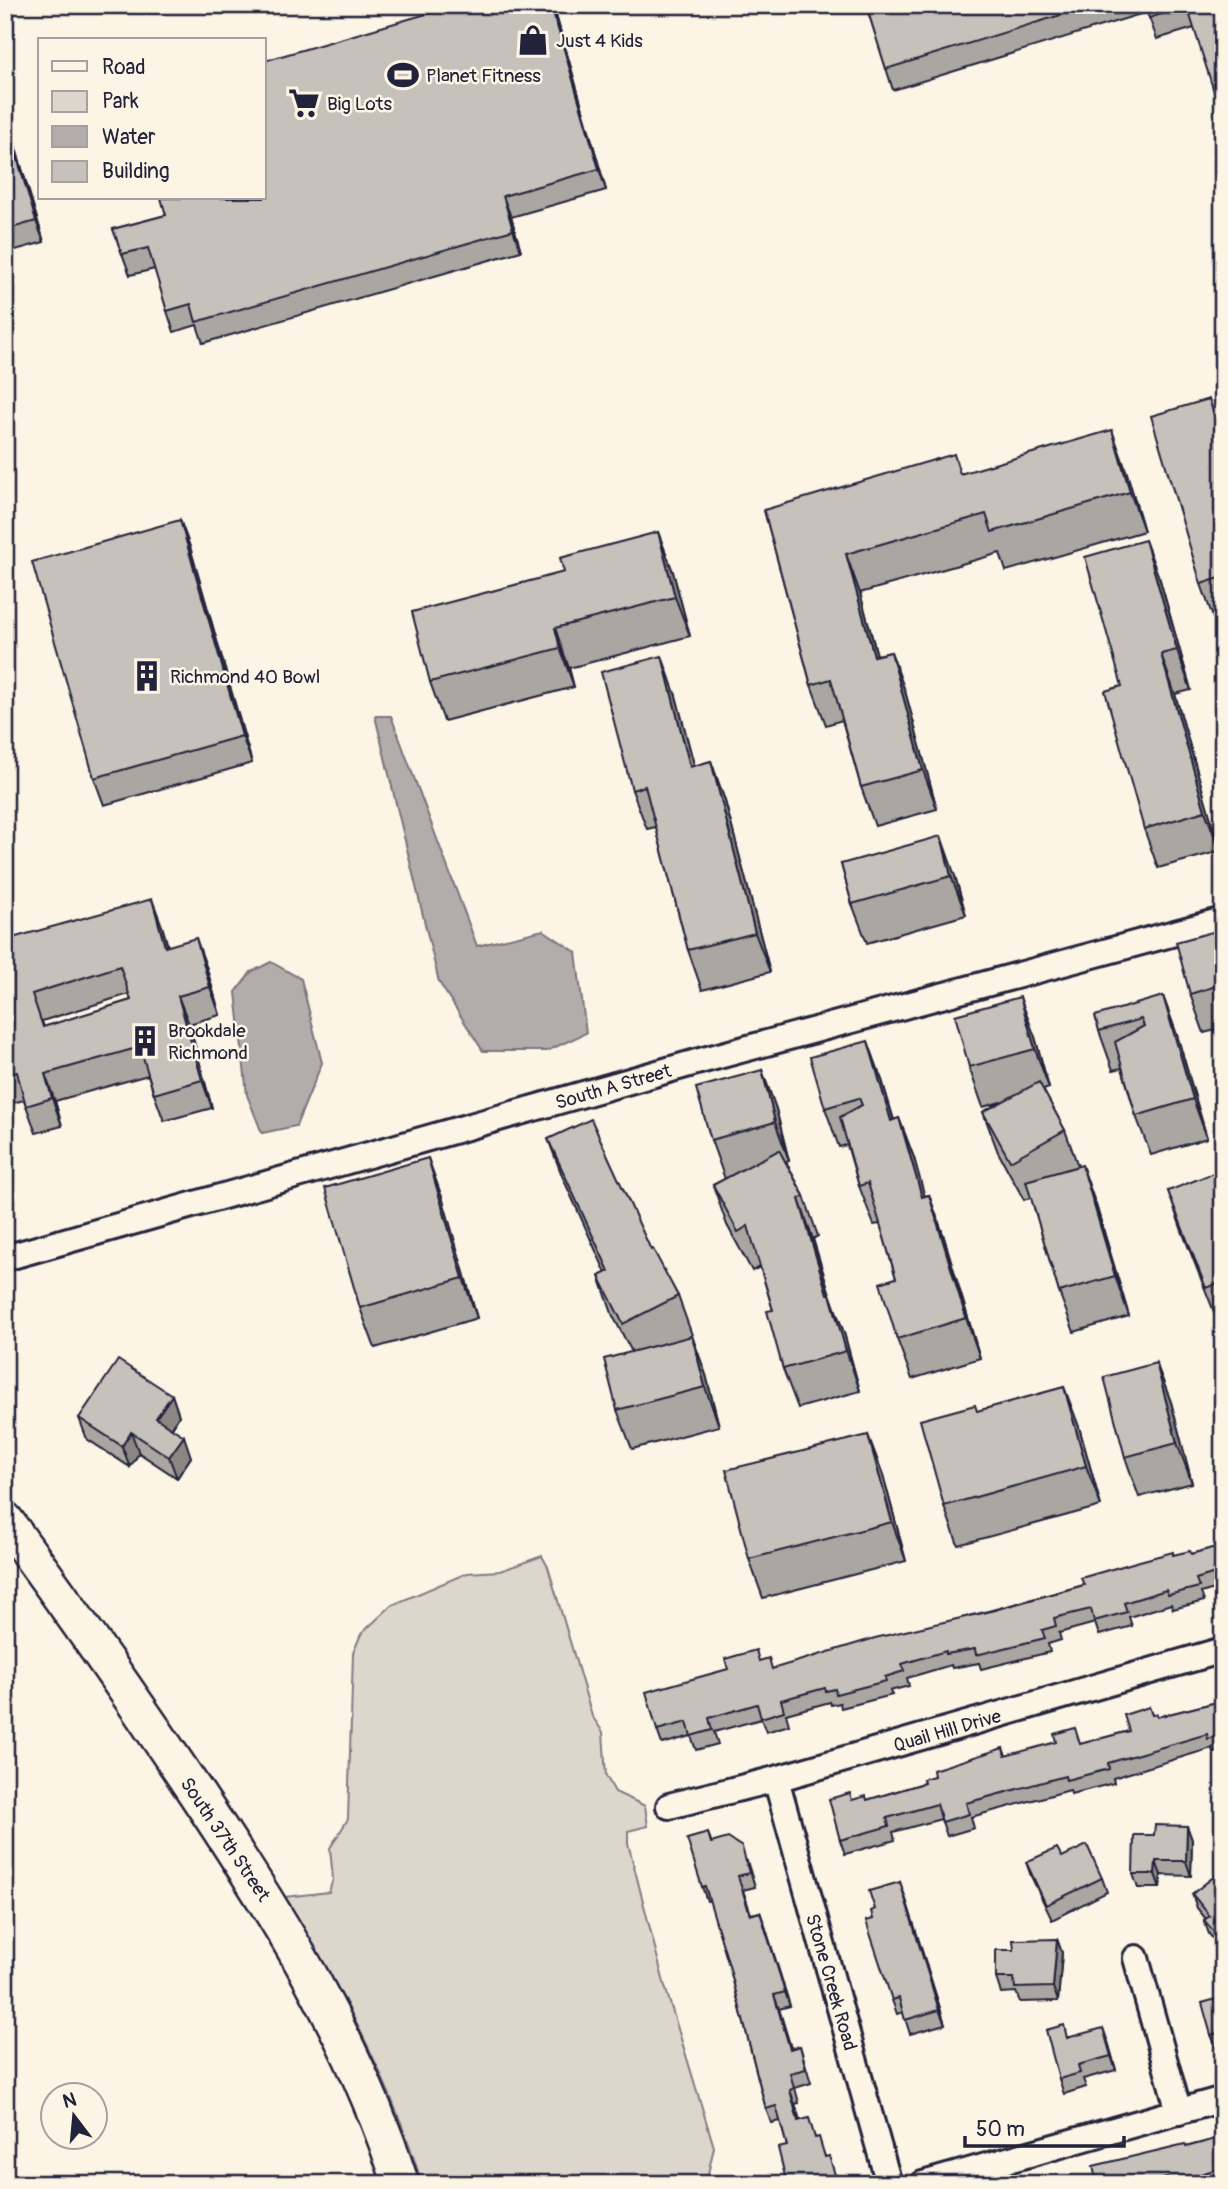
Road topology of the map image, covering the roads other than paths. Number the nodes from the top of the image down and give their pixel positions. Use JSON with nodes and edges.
{"nodes":[{"id":1,"x":1223,"y":920,"type":"edge"},
{"id":2,"x":5,"y":1258,"type":"edge"},
{"id":3,"x":5,"y":1520,"type":"edge"},
{"id":4,"x":1223,"y":1650,"type":"edge"},
{"id":5,"x":775,"y":1779,"type":"junction"},
{"id":6,"x":670,"y":1806,"type":"dead end"},
{"id":7,"x":1136,"y":1958,"type":"dead end"},
{"id":8,"x":1223,"y":2099,"type":"edge"},
{"id":9,"x":1179,"y":2112,"type":"junction"},
{"id":10,"x":401,"y":2184,"type":"edge"},
{"id":11,"x":890,"y":2184,"type":"edge"},
{"id":12,"x":923,"y":2184,"type":"edge"}],
"edges":[{"from":1,"to":2,"type":"street","name":"South A Street"},
{"from":3,"to":10,"type":"street","name":"South 37th Street"},
{"from":4,"to":5,"type":"street","name":"Quail Hill Drive"},
{"from":5,"to":6,"type":"street","name":"Quail Hill Drive"},
{"from":5,"to":11,"type":"street","name":"Stone Creek Road"},
{"from":7,"to":9,"type":"street"},
{"from":8,"to":9,"type":"street"},
{"from":9,"to":12,"type":"street"}]}
